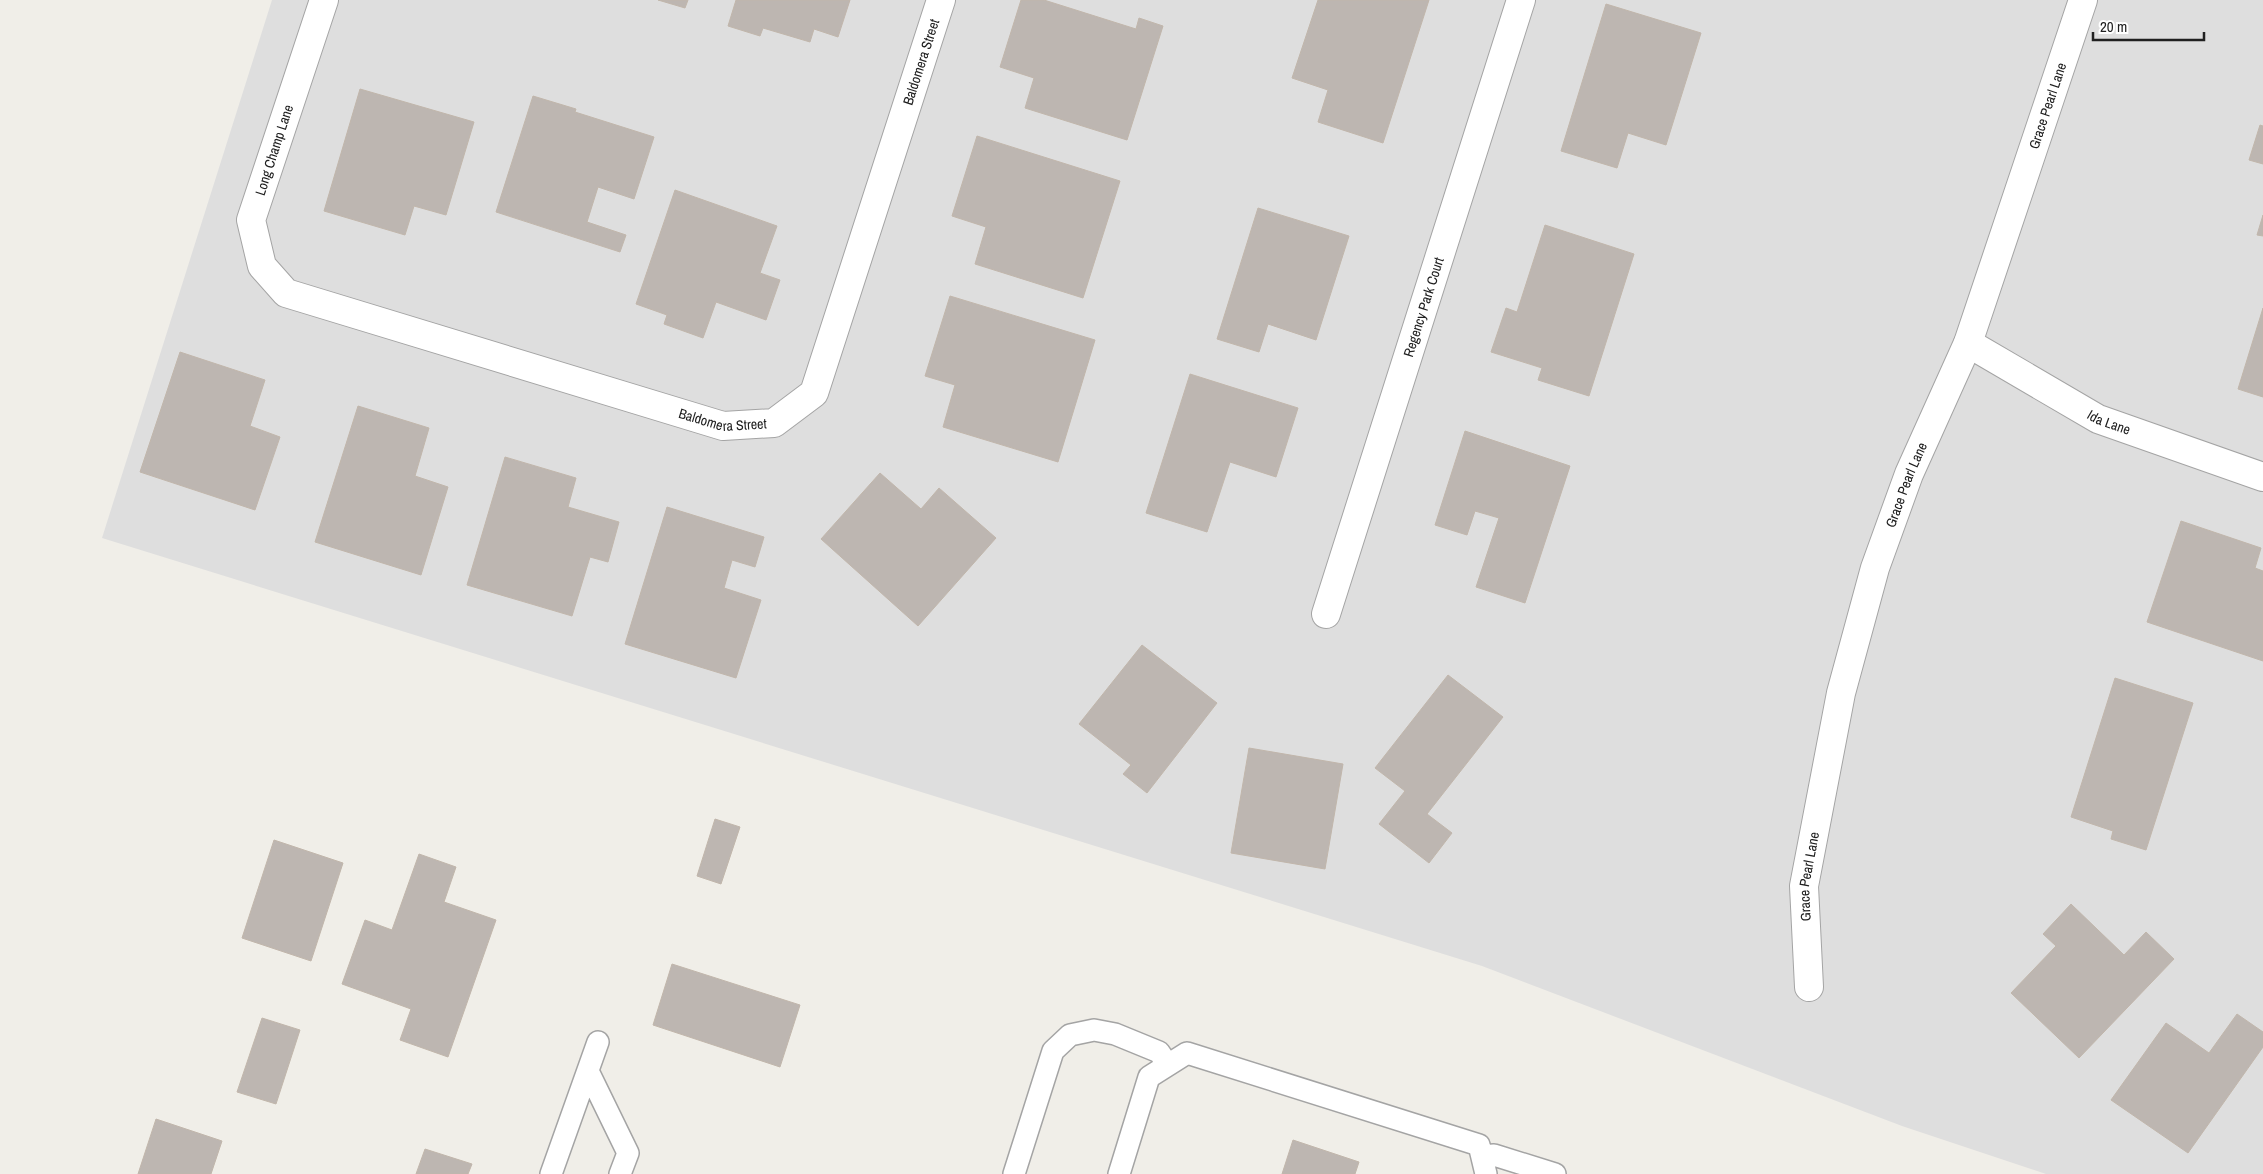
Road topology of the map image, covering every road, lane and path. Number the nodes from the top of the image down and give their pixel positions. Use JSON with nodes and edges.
{"nodes":[{"id":1,"x":324,"y":0,"type":"edge"},
{"id":2,"x":941,"y":0,"type":"edge"},
{"id":3,"x":1521,"y":0,"type":"edge"},
{"id":4,"x":2083,"y":0,"type":"edge"},
{"id":5,"x":286,"y":293,"type":"joint"},
{"id":6,"x":1968,"y":343,"type":"junction"},
{"id":7,"x":2263,"y":477,"type":"edge"},
{"id":8,"x":1326,"y":614,"type":"dead end"},
{"id":9,"x":1809,"y":987,"type":"dead end"},
{"id":10,"x":598,"y":1042,"type":"dead end"},
{"id":11,"x":1168,"y":1065,"type":"junction"},
{"id":12,"x":588,"y":1071,"type":"junction"},
{"id":13,"x":1484,"y":1165,"type":"edge"},
{"id":14,"x":551,"y":1174,"type":"edge"},
{"id":15,"x":620,"y":1174,"type":"edge"},
{"id":16,"x":1014,"y":1174,"type":"edge"},
{"id":17,"x":1119,"y":1174,"type":"edge"},
{"id":18,"x":1554,"y":1174,"type":"edge"}],
"edges":[{"from":1,"to":5,"type":"street","name":"Long Champ Lane"},
{"from":2,"to":5,"type":"street","name":"Baldomera Street"},
{"from":3,"to":8,"type":"street","name":"Regency Park Court"},
{"from":4,"to":6,"type":"street","name":"Grace Pearl Lane"},
{"from":6,"to":7,"type":"street","name":"Ida Lane"},
{"from":6,"to":9,"type":"street","name":"Grace Pearl Lane"},
{"from":10,"to":12,"type":"lane"},
{"from":11,"to":13,"type":"lane"},
{"from":11,"to":16,"type":"lane"},
{"from":11,"to":17,"type":"lane"},
{"from":12,"to":14,"type":"lane"},
{"from":12,"to":15,"type":"lane"},
{"from":13,"to":18,"type":"lane"}]}
